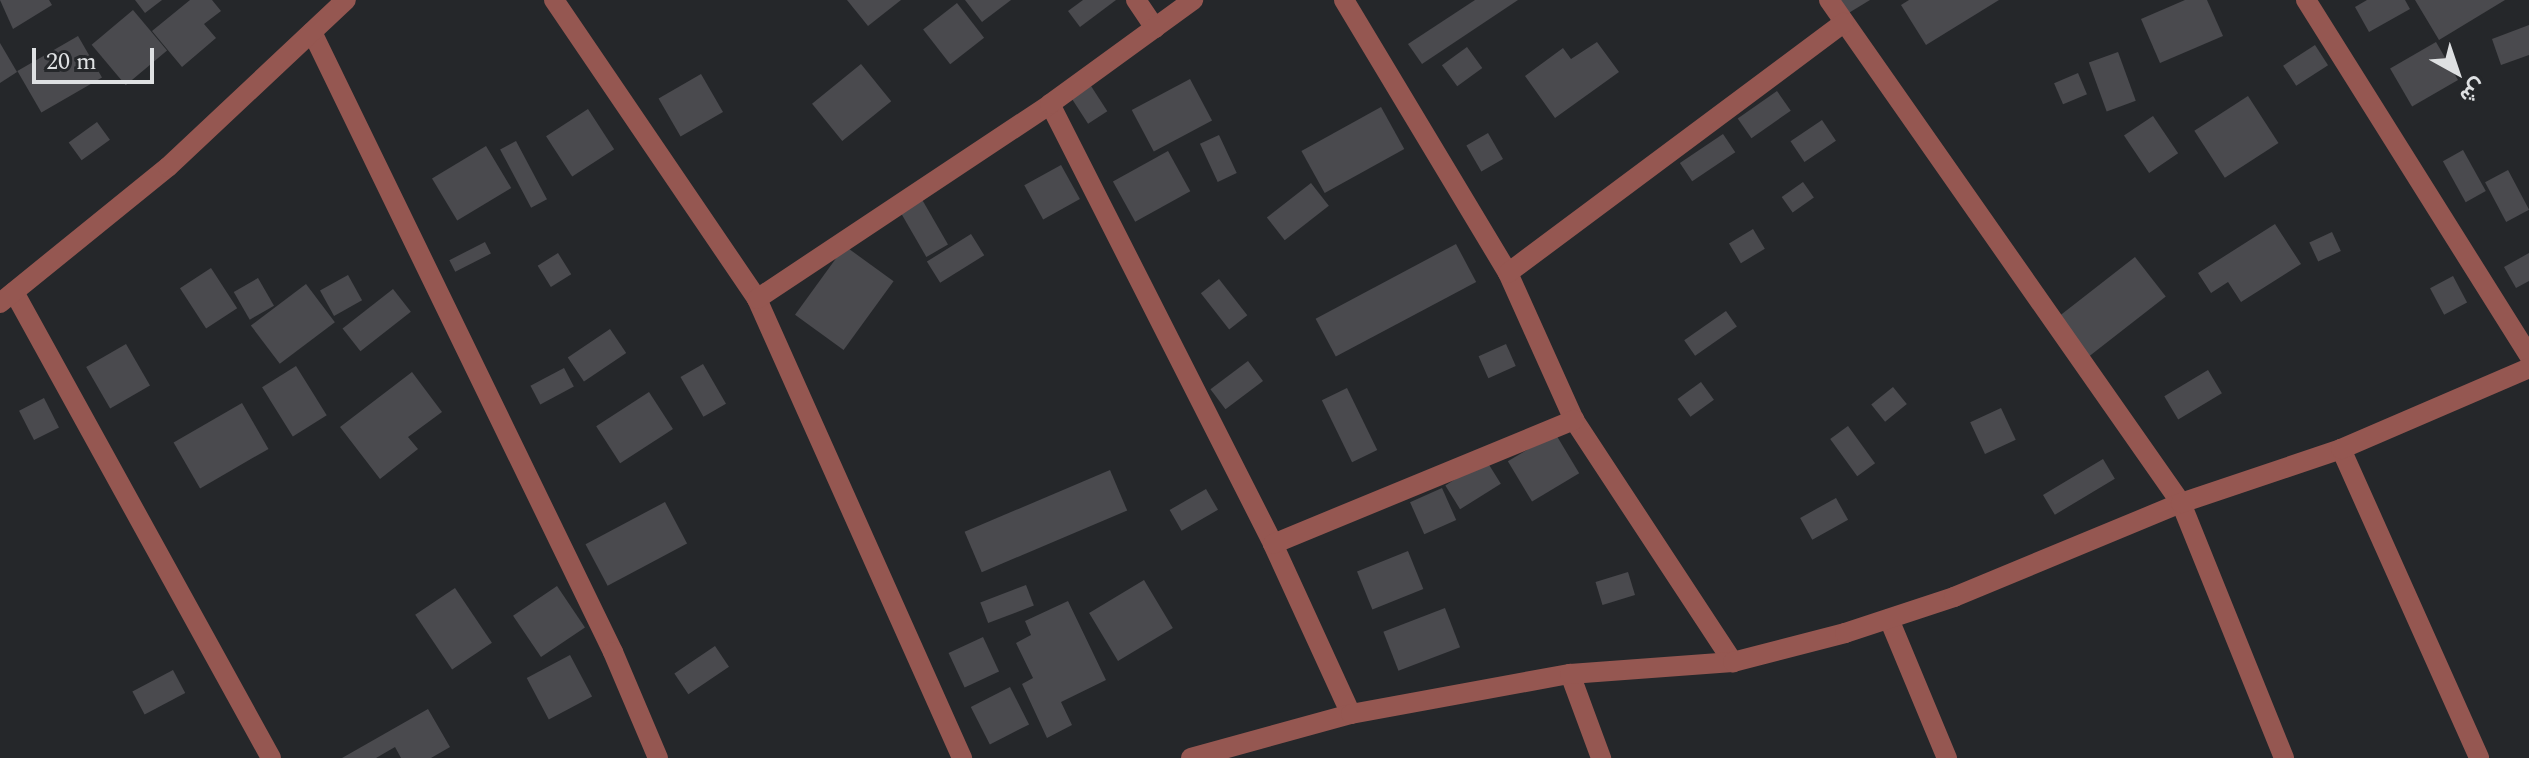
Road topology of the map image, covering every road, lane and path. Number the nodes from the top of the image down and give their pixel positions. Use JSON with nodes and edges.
{"nodes":[{"id":1,"x":346,"y":0,"type":"edge"},
{"id":2,"x":554,"y":0,"type":"edge"},
{"id":3,"x":1136,"y":0,"type":"edge"},
{"id":4,"x":1193,"y":0,"type":"edge"},
{"id":5,"x":1344,"y":0,"type":"edge"},
{"id":6,"x":1829,"y":0,"type":"edge"},
{"id":7,"x":2306,"y":0,"type":"edge"},
{"id":8,"x":1844,"y":23,"type":"junction"},
{"id":9,"x":1155,"y":28,"type":"junction"},
{"id":10,"x":312,"y":32,"type":"junction"},
{"id":11,"x":1050,"y":104,"type":"junction"},
{"id":12,"x":1508,"y":273,"type":"junction"},
{"id":13,"x":7,"y":297,"type":"edge"},
{"id":14,"x":757,"y":299,"type":"junction"},
{"id":15,"x":2529,"y":356,"type":"edge"},
{"id":16,"x":2529,"y":368,"type":"edge"},
{"id":17,"x":1574,"y":420,"type":"junction"},
{"id":18,"x":2341,"y":449,"type":"junction"},
{"id":19,"x":2181,"y":503,"type":"junction"},
{"id":20,"x":1273,"y":544,"type":"junction"},
{"id":21,"x":1889,"y":619,"type":"junction"},
{"id":22,"x":1733,"y":662,"type":"junction"},
{"id":23,"x":1570,"y":674,"type":"junction"},
{"id":24,"x":1351,"y":714,"type":"junction"},
{"id":25,"x":1247,"y":751,"type":"edge"},
{"id":26,"x":271,"y":758,"type":"edge"},
{"id":27,"x":658,"y":758,"type":"edge"},
{"id":28,"x":962,"y":758,"type":"edge"},
{"id":29,"x":1191,"y":758,"type":"edge"},
{"id":30,"x":1601,"y":758,"type":"edge"},
{"id":31,"x":1947,"y":758,"type":"edge"},
{"id":32,"x":2284,"y":758,"type":"edge"},
{"id":33,"x":2479,"y":758,"type":"edge"}],
"edges":[{"from":1,"to":10,"type":"street"},
{"from":2,"to":14,"type":"street"},
{"from":3,"to":9,"type":"street"},
{"from":4,"to":9,"type":"street"},
{"from":5,"to":12,"type":"street"},
{"from":6,"to":8,"type":"street"},
{"from":7,"to":15,"type":"street"},
{"from":8,"to":12,"type":"street"},
{"from":8,"to":19,"type":"street"},
{"from":9,"to":11,"type":"street"},
{"from":10,"to":13,"type":"street"},
{"from":10,"to":27,"type":"street"},
{"from":11,"to":14,"type":"street"},
{"from":11,"to":20,"type":"street"},
{"from":12,"to":17,"type":"street"},
{"from":13,"to":26,"type":"street"},
{"from":14,"to":28,"type":"street"},
{"from":16,"to":18,"type":"street"},
{"from":17,"to":20,"type":"street"},
{"from":17,"to":22,"type":"street"},
{"from":18,"to":19,"type":"street"},
{"from":18,"to":33,"type":"street"},
{"from":19,"to":21,"type":"street"},
{"from":19,"to":32,"type":"street"},
{"from":20,"to":24,"type":"street"},
{"from":21,"to":22,"type":"street"},
{"from":21,"to":31,"type":"street"},
{"from":22,"to":23,"type":"street"},
{"from":23,"to":24,"type":"street"},
{"from":23,"to":30,"type":"street"},
{"from":24,"to":25,"type":"street"},
{"from":25,"to":29,"type":"street"}]}
